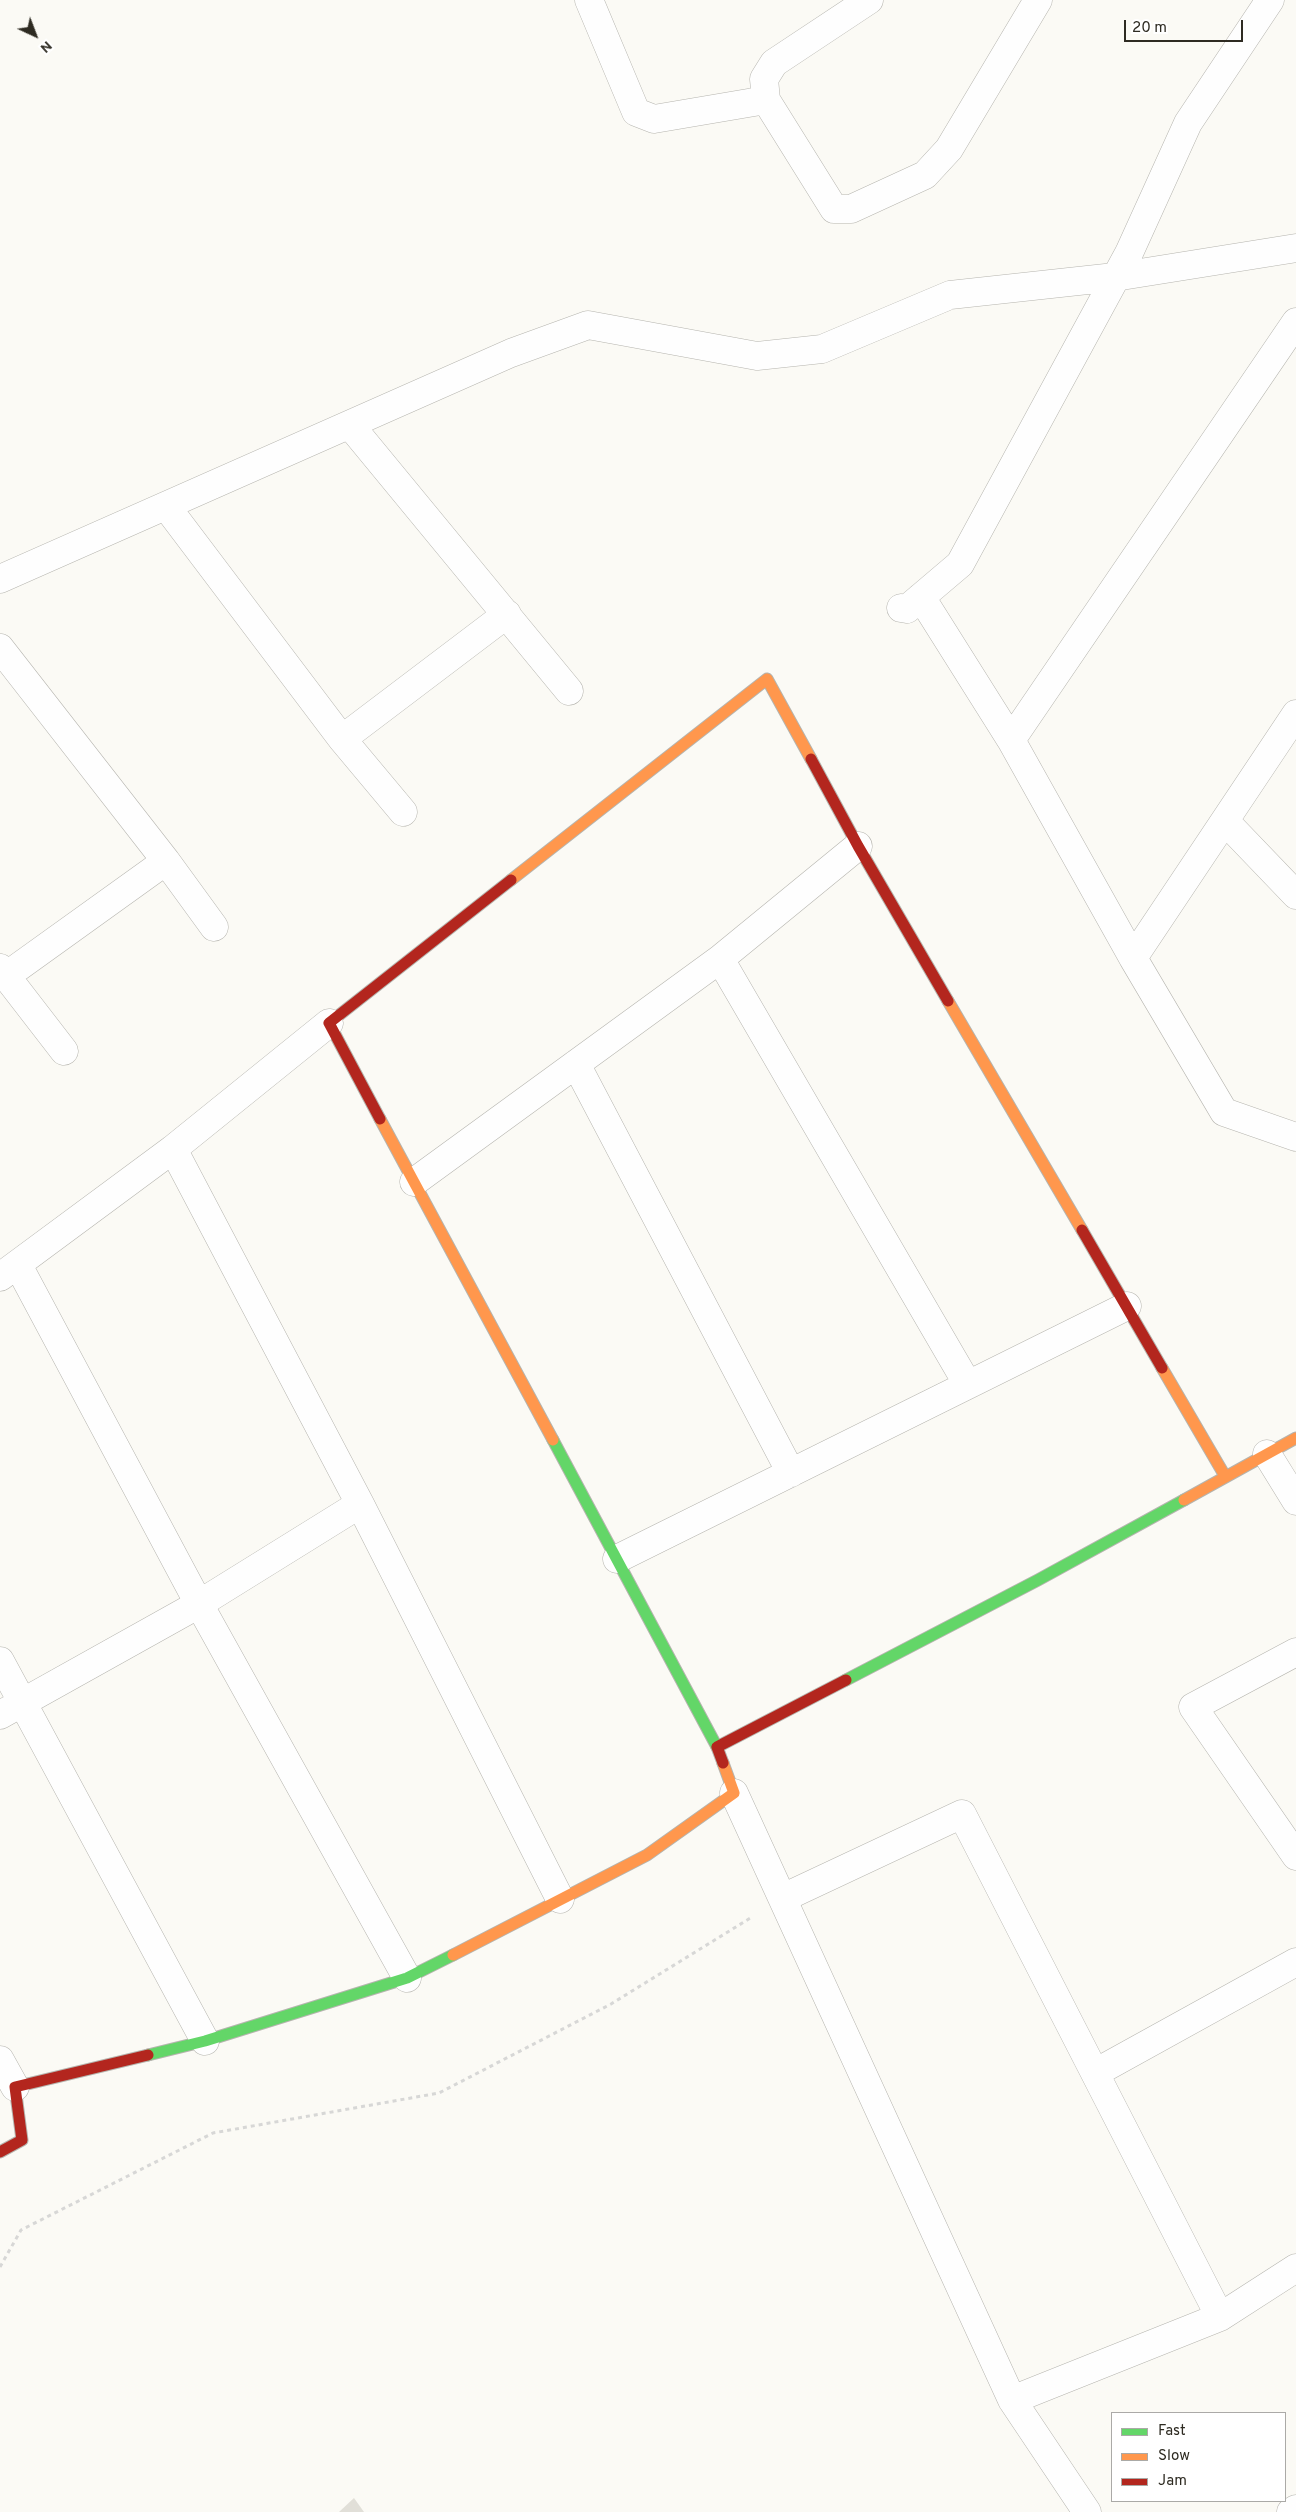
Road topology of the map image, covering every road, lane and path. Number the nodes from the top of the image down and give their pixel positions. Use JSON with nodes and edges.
{"nodes":[{"id":1,"x":590,"y":0,"type":"edge"},
{"id":2,"x":869,"y":0,"type":"edge"},
{"id":3,"x":1038,"y":0,"type":"edge"},
{"id":4,"x":1270,"y":0,"type":"edge"},
{"id":5,"x":766,"y":100,"type":"junction"},
{"id":6,"x":1296,"y":248,"type":"edge"},
{"id":7,"x":1115,"y":277,"type":"junction"},
{"id":8,"x":1296,"y":322,"type":"edge"},
{"id":9,"x":350,"y":425,"type":"junction"},
{"id":10,"x":166,"y":506,"type":"junction"},
{"id":11,"x":0,"y":579,"type":"edge"},
{"id":12,"x":507,"y":614,"type":"junction"},
{"id":13,"x":0,"y":648,"type":"edge"},
{"id":14,"x":569,"y":691,"type":"dead end"},
{"id":15,"x":1296,"y":714,"type":"edge"},
{"id":16,"x":342,"y":739,"type":"junction"},
{"id":17,"x":1011,"y":740,"type":"junction"},
{"id":18,"x":403,"y":812,"type":"dead end"},
{"id":19,"x":1225,"y":821,"type":"junction"},
{"id":20,"x":858,"y":846,"type":"junction"},
{"id":21,"x":166,"y":861,"type":"junction"},
{"id":22,"x":1296,"y":894,"type":"edge"},
{"id":23,"x":214,"y":927,"type":"dead end"},
{"id":24,"x":720,"y":958,"type":"junction"},
{"id":25,"x":1133,"y":958,"type":"junction"},
{"id":26,"x":3,"y":972,"type":"edge"},
{"id":27,"x":329,"y":1022,"type":"junction"},
{"id":28,"x":64,"y":1051,"type":"dead end"},
{"id":29,"x":576,"y":1064,"type":"junction"},
{"id":30,"x":1296,"y":1137,"type":"edge"},
{"id":31,"x":173,"y":1149,"type":"junction"},
{"id":32,"x":414,"y":1182,"type":"junction"},
{"id":33,"x":9,"y":1271,"type":"edge"},
{"id":34,"x":1128,"y":1306,"type":"junction"},
{"id":35,"x":968,"y":1385,"type":"junction"},
{"id":36,"x":1296,"y":1438,"type":"edge"},
{"id":37,"x":1267,"y":1454,"type":"junction"},
{"id":38,"x":791,"y":1473,"type":"junction"},
{"id":39,"x":1226,"y":1476,"type":"junction"},
{"id":40,"x":1296,"y":1501,"type":"edge"},
{"id":41,"x":360,"y":1504,"type":"junction"},
{"id":42,"x":617,"y":1559,"type":"junction"},
{"id":43,"x":199,"y":1604,"type":"junction"},
{"id":44,"x":1296,"y":1652,"type":"edge"},
{"id":45,"x":0,"y":1661,"type":"edge"},
{"id":46,"x":11,"y":1710,"type":"edge"},
{"id":47,"x":717,"y":1747,"type":"junction"},
{"id":48,"x":734,"y":1793,"type":"junction"},
{"id":49,"x":1296,"y":1856,"type":"edge"},
{"id":50,"x":783,"y":1898,"type":"junction"},
{"id":51,"x":560,"y":1899,"type":"junction"},
{"id":52,"x":1296,"y":1962,"type":"edge"},
{"id":53,"x":407,"y":1978,"type":"junction"},
{"id":54,"x":205,"y":2041,"type":"junction"},
{"id":55,"x":0,"y":2060,"type":"edge"},
{"id":56,"x":1095,"y":2073,"type":"junction"},
{"id":57,"x":15,"y":2087,"type":"junction"},
{"id":58,"x":0,"y":2152,"type":"edge"},
{"id":59,"x":0,"y":2267,"type":"edge"},
{"id":60,"x":1296,"y":2268,"type":"edge"},
{"id":61,"x":1220,"y":2317,"type":"junction"},
{"id":62,"x":1012,"y":2400,"type":"junction"},
{"id":63,"x":1296,"y":2509,"type":"edge"},
{"id":64,"x":1087,"y":2512,"type":"edge"},
{"id":65,"x":1291,"y":2512,"type":"edge"}],
"edges":[{"from":1,"to":5,"type":"street"},
{"from":2,"to":5,"type":"street"},
{"from":3,"to":5,"type":"street"},
{"from":4,"to":7,"type":"street"},
{"from":6,"to":7,"type":"street"},
{"from":7,"to":9,"type":"street"},
{"from":7,"to":17,"type":"street"},
{"from":8,"to":17,"type":"street"},
{"from":9,"to":10,"type":"street"},
{"from":9,"to":12,"type":"street"},
{"from":10,"to":11,"type":"street"},
{"from":10,"to":16,"type":"street"},
{"from":12,"to":14,"type":"street"},
{"from":12,"to":16,"type":"street"},
{"from":13,"to":21,"type":"street"},
{"from":15,"to":19,"type":"street"},
{"from":16,"to":18,"type":"street"},
{"from":17,"to":25,"type":"street"},
{"from":19,"to":22,"type":"street"},
{"from":19,"to":25,"type":"street"},
{"from":20,"to":24,"type":"street"},
{"from":20,"to":27,"type":"street"},
{"from":20,"to":34,"type":"street"},
{"from":21,"to":23,"type":"street"},
{"from":21,"to":26,"type":"street"},
{"from":24,"to":29,"type":"street"},
{"from":24,"to":35,"type":"street"},
{"from":25,"to":30,"type":"street"},
{"from":26,"to":28,"type":"street"},
{"from":27,"to":31,"type":"street"},
{"from":27,"to":32,"type":"street"},
{"from":29,"to":32,"type":"street"},
{"from":29,"to":38,"type":"street"},
{"from":31,"to":33,"type":"street"},
{"from":31,"to":41,"type":"street"},
{"from":32,"to":42,"type":"street"},
{"from":33,"to":43,"type":"street"},
{"from":34,"to":35,"type":"street"},
{"from":34,"to":39,"type":"street"},
{"from":35,"to":38,"type":"street"},
{"from":36,"to":37,"type":"street"},
{"from":37,"to":39,"type":"street"},
{"from":37,"to":40,"type":"street"},
{"from":38,"to":42,"type":"street"},
{"from":39,"to":47,"type":"street"},
{"from":41,"to":43,"type":"street"},
{"from":41,"to":51,"type":"street"},
{"from":42,"to":47,"type":"street"},
{"from":43,"to":46,"type":"street"},
{"from":43,"to":53,"type":"street"},
{"from":44,"to":49,"type":"street"},
{"from":45,"to":46,"type":"street"},
{"from":46,"to":54,"type":"street"},
{"from":47,"to":48,"type":"street"},
{"from":48,"to":50,"type":"street"},
{"from":48,"to":51,"type":"street"},
{"from":50,"to":56,"type":"street"},
{"from":50,"to":59,"type":"path"},
{"from":50,"to":62,"type":"street"},
{"from":51,"to":53,"type":"street"},
{"from":52,"to":56,"type":"street"},
{"from":53,"to":54,"type":"street"},
{"from":54,"to":57,"type":"street"},
{"from":55,"to":57,"type":"street"},
{"from":56,"to":61,"type":"street"},
{"from":57,"to":58,"type":"street"},
{"from":60,"to":61,"type":"street"},
{"from":61,"to":62,"type":"street"},
{"from":62,"to":64,"type":"street"},
{"from":63,"to":65,"type":"street"}]}
